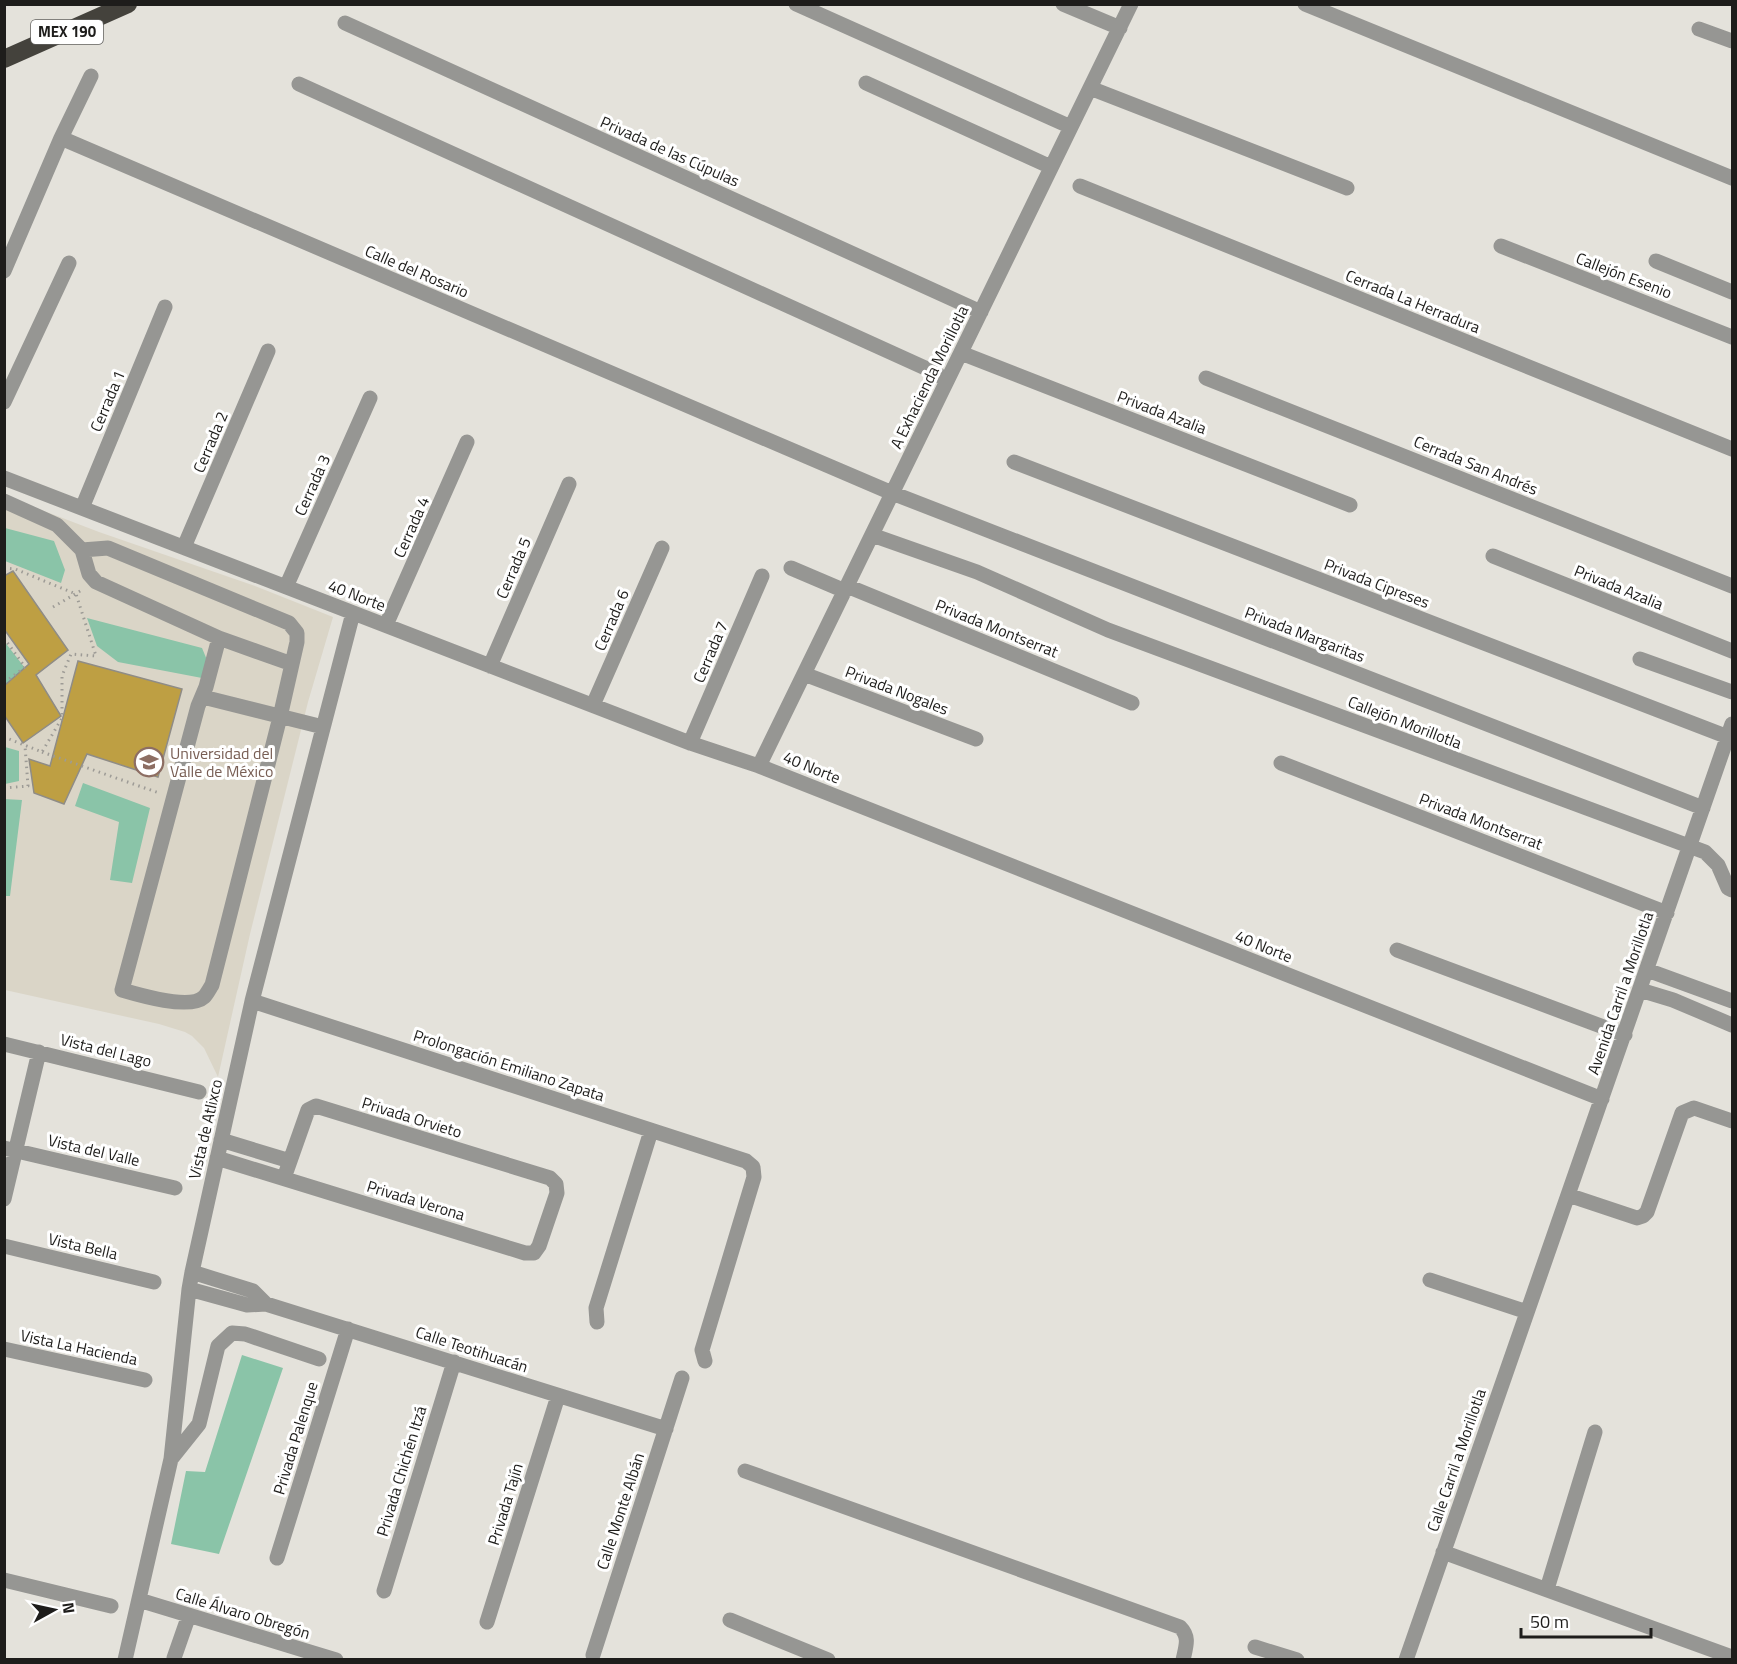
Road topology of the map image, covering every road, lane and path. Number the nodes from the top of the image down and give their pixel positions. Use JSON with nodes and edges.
{"nodes":[{"id":1,"x":128,"y":4,"type":"edge"},
{"id":2,"x":796,"y":4,"type":"edge"},
{"id":3,"x":1063,"y":4,"type":"edge"},
{"id":4,"x":1131,"y":4,"type":"edge"},
{"id":5,"x":1305,"y":4,"type":"edge"},
{"id":6,"x":345,"y":23,"type":"dead end"},
{"id":7,"x":1119,"y":28,"type":"junction"},
{"id":8,"x":1699,"y":29,"type":"dead end"},
{"id":9,"x":1732,"y":41,"type":"edge"},
{"id":10,"x":4,"y":58,"type":"edge"},
{"id":11,"x":91,"y":76,"type":"dead end"},
{"id":12,"x":866,"y":83,"type":"dead end"},
{"id":13,"x":299,"y":84,"type":"dead end"},
{"id":14,"x":1090,"y":88,"type":"junction"},
{"id":15,"x":1071,"y":128,"type":"junction"},
{"id":16,"x":61,"y":138,"type":"junction"},
{"id":17,"x":1052,"y":167,"type":"junction"},
{"id":18,"x":1732,"y":178,"type":"edge"},
{"id":19,"x":1080,"y":186,"type":"dead end"},
{"id":20,"x":1347,"y":188,"type":"dead end"},
{"id":21,"x":1502,"y":246,"type":"dead end"},
{"id":22,"x":1656,"y":261,"type":"dead end"},
{"id":23,"x":69,"y":263,"type":"dead end"},
{"id":24,"x":4,"y":271,"type":"edge"},
{"id":25,"x":1732,"y":292,"type":"edge"},
{"id":26,"x":165,"y":307,"type":"dead end"},
{"id":27,"x":981,"y":312,"type":"junction"},
{"id":28,"x":1732,"y":337,"type":"edge"},
{"id":29,"x":268,"y":351,"type":"dead end"},
{"id":30,"x":961,"y":353,"type":"junction"},
{"id":31,"x":1206,"y":378,"type":"dead end"},
{"id":32,"x":947,"y":381,"type":"junction"},
{"id":33,"x":370,"y":398,"type":"dead end"},
{"id":34,"x":4,"y":402,"type":"edge"},
{"id":35,"x":468,"y":442,"type":"dead end"},
{"id":36,"x":1732,"y":450,"type":"edge"},
{"id":37,"x":1014,"y":462,"type":"dead end"},
{"id":38,"x":4,"y":478,"type":"edge"},
{"id":39,"x":569,"y":484,"type":"dead end"},
{"id":40,"x":892,"y":493,"type":"junction"},
{"id":41,"x":4,"y":501,"type":"edge"},
{"id":42,"x":1350,"y":505,"type":"dead end"},
{"id":43,"x":82,"y":508,"type":"junction"},
{"id":44,"x":872,"y":535,"type":"junction"},
{"id":45,"x":184,"y":547,"type":"junction"},
{"id":46,"x":662,"y":548,"type":"dead end"},
{"id":47,"x":82,"y":550,"type":"junction"},
{"id":48,"x":1493,"y":556,"type":"dead end"},
{"id":49,"x":4,"y":568,"type":"edge"},
{"id":50,"x":791,"y":568,"type":"dead end"},
{"id":51,"x":762,"y":576,"type":"dead end"},
{"id":52,"x":96,"y":582,"type":"junction"},
{"id":53,"x":1732,"y":586,"type":"edge"},
{"id":54,"x":286,"y":587,"type":"junction"},
{"id":55,"x":846,"y":589,"type":"junction"},
{"id":56,"x":76,"y":594,"type":"junction"},
{"id":57,"x":52,"y":607,"type":"dead end"},
{"id":58,"x":353,"y":613,"type":"junction"},
{"id":59,"x":386,"y":625,"type":"junction"},
{"id":60,"x":4,"y":638,"type":"edge"},
{"id":61,"x":219,"y":638,"type":"junction"},
{"id":62,"x":1732,"y":651,"type":"edge"},
{"id":63,"x":1640,"y":659,"type":"dead end"},
{"id":64,"x":292,"y":664,"type":"junction"},
{"id":65,"x":490,"y":666,"type":"junction"},
{"id":66,"x":804,"y":674,"type":"junction"},
{"id":67,"x":4,"y":683,"type":"edge"},
{"id":68,"x":1732,"y":692,"type":"edge"},
{"id":69,"x":203,"y":697,"type":"junction"},
{"id":70,"x":1132,"y":703,"type":"dead end"},
{"id":71,"x":593,"y":705,"type":"junction"},
{"id":72,"x":280,"y":717,"type":"junction"},
{"id":73,"x":323,"y":727,"type":"junction"},
{"id":74,"x":1730,"y":730,"type":"edge"},
{"id":75,"x":4,"y":737,"type":"edge"},
{"id":76,"x":976,"y":739,"type":"dead end"},
{"id":77,"x":690,"y":743,"type":"junction"},
{"id":78,"x":25,"y":746,"type":"junction"},
{"id":79,"x":42,"y":752,"type":"junction"},
{"id":80,"x":1281,"y":763,"type":"dead end"},
{"id":81,"x":759,"y":766,"type":"junction"},
{"id":82,"x":4,"y":788,"type":"edge"},
{"id":83,"x":174,"y":797,"type":"junction"},
{"id":84,"x":1704,"y":808,"type":"junction"},
{"id":85,"x":1690,"y":848,"type":"junction"},
{"id":86,"x":1732,"y":890,"type":"edge"},
{"id":87,"x":1667,"y":913,"type":"junction"},
{"id":88,"x":1397,"y":950,"type":"dead end"},
{"id":89,"x":1647,"y":970,"type":"junction"},
{"id":90,"x":1640,"y":990,"type":"junction"},
{"id":91,"x":1706,"y":991,"type":"junction"},
{"id":92,"x":252,"y":1000,"type":"junction"},
{"id":93,"x":1732,"y":1001,"type":"edge"},
{"id":94,"x":1700,"y":1011,"type":"junction"},
{"id":95,"x":1732,"y":1025,"type":"edge"},
{"id":96,"x":1624,"y":1035,"type":"junction"},
{"id":97,"x":4,"y":1044,"type":"edge"},
{"id":98,"x":39,"y":1053,"type":"junction"},
{"id":99,"x":199,"y":1092,"type":"dead end"},
{"id":100,"x":1602,"y":1099,"type":"junction"},
{"id":101,"x":1732,"y":1121,"type":"edge"},
{"id":102,"x":651,"y":1131,"type":"junction"},
{"id":103,"x":221,"y":1140,"type":"junction"},
{"id":104,"x":10,"y":1149,"type":"edge"},
{"id":105,"x":217,"y":1158,"type":"junction"},
{"id":106,"x":290,"y":1161,"type":"junction"},
{"id":107,"x":284,"y":1178,"type":"junction"},
{"id":108,"x":556,"y":1184,"type":"joint"},
{"id":109,"x":175,"y":1188,"type":"dead end"},
{"id":110,"x":1568,"y":1195,"type":"junction"},
{"id":111,"x":4,"y":1199,"type":"edge"},
{"id":112,"x":4,"y":1246,"type":"edge"},
{"id":113,"x":192,"y":1272,"type":"junction"},
{"id":114,"x":1540,"y":1273,"type":"joint"},
{"id":115,"x":1430,"y":1280,"type":"dead end"},
{"id":116,"x":154,"y":1282,"type":"dead end"},
{"id":117,"x":189,"y":1289,"type":"junction"},
{"id":118,"x":266,"y":1304,"type":"junction"},
{"id":119,"x":1527,"y":1312,"type":"junction"},
{"id":120,"x":597,"y":1322,"type":"dead end"},
{"id":121,"x":348,"y":1329,"type":"junction"},
{"id":122,"x":4,"y":1349,"type":"edge"},
{"id":123,"x":320,"y":1359,"type":"dead end"},
{"id":124,"x":705,"y":1361,"type":"dead end"},
{"id":125,"x":454,"y":1362,"type":"junction"},
{"id":126,"x":682,"y":1378,"type":"dead end"},
{"id":127,"x":145,"y":1380,"type":"dead end"},
{"id":128,"x":558,"y":1396,"type":"junction"},
{"id":129,"x":666,"y":1429,"type":"junction"},
{"id":130,"x":1595,"y":1432,"type":"dead end"},
{"id":131,"x":171,"y":1460,"type":"junction"},
{"id":132,"x":745,"y":1471,"type":"dead end"},
{"id":133,"x":1443,"y":1552,"type":"junction"},
{"id":134,"x":277,"y":1558,"type":"dead end"},
{"id":135,"x":4,"y":1580,"type":"edge"},
{"id":136,"x":1547,"y":1589,"type":"junction"},
{"id":137,"x":384,"y":1591,"type":"dead end"},
{"id":138,"x":139,"y":1600,"type":"junction"},
{"id":139,"x":111,"y":1606,"type":"dead end"},
{"id":140,"x":189,"y":1615,"type":"junction"},
{"id":141,"x":730,"y":1620,"type":"dead end"},
{"id":142,"x":487,"y":1622,"type":"dead end"},
{"id":143,"x":285,"y":1644,"type":"junction"},
{"id":144,"x":1255,"y":1647,"type":"dead end"},
{"id":145,"x":592,"y":1655,"type":"dead end"},
{"id":146,"x":1732,"y":1657,"type":"edge"},
{"id":147,"x":174,"y":1658,"type":"edge"},
{"id":148,"x":125,"y":1659,"type":"edge"},
{"id":149,"x":280,"y":1659,"type":"edge"},
{"id":150,"x":336,"y":1659,"type":"edge"},
{"id":151,"x":828,"y":1659,"type":"edge"},
{"id":152,"x":1183,"y":1659,"type":"edge"},
{"id":153,"x":1297,"y":1659,"type":"edge"},
{"id":154,"x":1406,"y":1659,"type":"edge"}],
"edges":[{"from":1,"to":10,"type":"highway","number":"MEX 190"},
{"from":2,"to":15,"type":"street"},
{"from":3,"to":7,"type":"street"},
{"from":4,"to":7,"type":"street","name":"A Exhacienda Morillotla"},
{"from":5,"to":18,"type":"street"},
{"from":6,"to":27,"type":"street","name":"Privada de las Cúpulas"},
{"from":7,"to":14,"type":"street","name":"A Exhacienda Morillotla"},
{"from":8,"to":9,"type":"street"},
{"from":11,"to":16,"type":"street"},
{"from":12,"to":17,"type":"street"},
{"from":13,"to":32,"type":"street"},
{"from":14,"to":15,"type":"street","name":"A Exhacienda Morillotla"},
{"from":14,"to":20,"type":"street"},
{"from":15,"to":17,"type":"street","name":"A Exhacienda Morillotla"},
{"from":16,"to":24,"type":"street"},
{"from":16,"to":40,"type":"street","name":"Calle del Rosario"},
{"from":17,"to":27,"type":"street","name":"A Exhacienda Morillotla"},
{"from":19,"to":36,"type":"street","name":"Cerrada La Herradura"},
{"from":21,"to":28,"type":"street","name":"Callejón Esenio"},
{"from":22,"to":25,"type":"street"},
{"from":23,"to":34,"type":"street"},
{"from":26,"to":43,"type":"street","name":"Cerrada 1"},
{"from":27,"to":30,"type":"street","name":"A Exhacienda Morillotla"},
{"from":29,"to":45,"type":"street","name":"Cerrada 2"},
{"from":30,"to":32,"type":"street","name":"A Exhacienda Morillotla"},
{"from":30,"to":42,"type":"street","name":"Privada Azalia"},
{"from":31,"to":53,"type":"street","name":"Cerrada San Andrés"},
{"from":32,"to":40,"type":"street","name":"A Exhacienda Morillotla"},
{"from":33,"to":54,"type":"street","name":"Cerrada 3"},
{"from":35,"to":59,"type":"street","name":"Cerrada 4"},
{"from":37,"to":74,"type":"street","name":"Privada Cipreses"},
{"from":38,"to":43,"type":"street","name":"40 Norte"},
{"from":39,"to":65,"type":"street","name":"Cerrada 5"},
{"from":40,"to":44,"type":"street","name":"A Exhacienda Morillotla"},
{"from":40,"to":84,"type":"street","name":"Privada Margaritas"},
{"from":41,"to":47,"type":"street"},
{"from":43,"to":45,"type":"street","name":"40 Norte"},
{"from":44,"to":55,"type":"street","name":"A Exhacienda Morillotla"},
{"from":44,"to":85,"type":"street","name":"Callejón Morillotla"},
{"from":45,"to":54,"type":"street","name":"40 Norte"},
{"from":46,"to":71,"type":"street","name":"Cerrada 6"},
{"from":47,"to":52,"type":"street"},
{"from":47,"to":64,"type":"street"},
{"from":48,"to":62,"type":"street","name":"Privada Azalia"},
{"from":49,"to":56,"type":"path"},
{"from":50,"to":55,"type":"street","name":"Privada Montserrat"},
{"from":51,"to":77,"type":"street","name":"Cerrada 7"},
{"from":52,"to":56,"type":"path"},
{"from":52,"to":61,"type":"street"},
{"from":54,"to":58,"type":"street","name":"40 Norte"},
{"from":55,"to":66,"type":"street","name":"A Exhacienda Morillotla"},
{"from":55,"to":70,"type":"street","name":"Privada Montserrat"},
{"from":56,"to":57,"type":"path"},
{"from":56,"to":79,"type":"path"},
{"from":58,"to":59,"type":"street","name":"40 Norte"},
{"from":58,"to":73,"type":"street","name":"Vista de Atlixco"},
{"from":59,"to":65,"type":"street","name":"40 Norte"},
{"from":60,"to":67,"type":"path"},
{"from":61,"to":64,"type":"street"},
{"from":61,"to":69,"type":"street"},
{"from":63,"to":68,"type":"street"},
{"from":64,"to":72,"type":"street"},
{"from":65,"to":71,"type":"street","name":"40 Norte"},
{"from":66,"to":76,"type":"street","name":"Privada Nogales"},
{"from":66,"to":81,"type":"street","name":"A Exhacienda Morillotla"},
{"from":69,"to":72,"type":"street"},
{"from":69,"to":83,"type":"street"},
{"from":71,"to":77,"type":"street","name":"40 Norte"},
{"from":72,"to":73,"type":"street"},
{"from":72,"to":83,"type":"street"},
{"from":73,"to":92,"type":"street","name":"Vista de Atlixco"},
{"from":74,"to":84,"type":"street","name":"Avenida Carril a Morillotla"},
{"from":75,"to":78,"type":"path"},
{"from":77,"to":81,"type":"street","name":"40 Norte"},
{"from":78,"to":79,"type":"path"},
{"from":78,"to":82,"type":"path"},
{"from":79,"to":83,"type":"path"},
{"from":80,"to":87,"type":"street","name":"Privada Montserrat"},
{"from":81,"to":100,"type":"street","name":"40 Norte"},
{"from":84,"to":85,"type":"street","name":"Avenida Carril a Morillotla"},
{"from":85,"to":86,"type":"street","name":"Callejón Morillotla"},
{"from":85,"to":87,"type":"street","name":"Avenida Carril a Morillotla"},
{"from":87,"to":89,"type":"street","name":"Avenida Carril a Morillotla"},
{"from":88,"to":96,"type":"street"},
{"from":89,"to":90,"type":"street","name":"Avenida Carril a Morillotla"},
{"from":89,"to":91,"type":"street"},
{"from":90,"to":94,"type":"street"},
{"from":90,"to":96,"type":"street","name":"Avenida Carril a Morillotla"},
{"from":91,"to":93,"type":"street"},
{"from":91,"to":94,"type":"street"},
{"from":92,"to":102,"type":"street","name":"Prolongación Emiliano Zapata"},
{"from":92,"to":103,"type":"street","name":"Vista de Atlixco"},
{"from":94,"to":95,"type":"street"},
{"from":96,"to":100,"type":"street","name":"Avenida Carril a Morillotla"},
{"from":97,"to":98,"type":"street","name":"Vista del Lago"},
{"from":98,"to":99,"type":"street","name":"Vista del Lago"},
{"from":98,"to":104,"type":"street"},
{"from":100,"to":110,"type":"street","name":"Avenida Carril a Morillotla"},
{"from":101,"to":110,"type":"street"},
{"from":102,"to":120,"type":"street"},
{"from":102,"to":124,"type":"street","name":"Prolongación Emiliano Zapata"},
{"from":103,"to":105,"type":"street","name":"Vista de Atlixco"},
{"from":103,"to":106,"type":"street"},
{"from":104,"to":109,"type":"street","name":"Vista del Valle"},
{"from":104,"to":111,"type":"street"},
{"from":105,"to":107,"type":"street","name":"Privada Verona"},
{"from":105,"to":113,"type":"street","name":"Vista de Atlixco"},
{"from":106,"to":107,"type":"street","name":"Privada Orvieto"},
{"from":106,"to":108,"type":"street","name":"Privada Orvieto"},
{"from":107,"to":108,"type":"street","name":"Privada Verona"},
{"from":110,"to":114,"type":"street","name":"Avenida Carril a Morillotla"},
{"from":112,"to":116,"type":"street","name":"Vista Bella"},
{"from":113,"to":117,"type":"street","name":"Vista de Atlixco"},
{"from":113,"to":118,"type":"street","name":"Calle Teotihuacán"},
{"from":114,"to":119,"type":"street","name":"Calle Carril a Morillotla"},
{"from":115,"to":119,"type":"street"},
{"from":117,"to":118,"type":"street","name":"Calle Teotihuacán"},
{"from":117,"to":131,"type":"street","name":"Vista de Atlixco"},
{"from":118,"to":121,"type":"street","name":"Calle Teotihuacán"},
{"from":119,"to":133,"type":"street","name":"Calle Carril a Morillotla"},
{"from":121,"to":125,"type":"street","name":"Calle Teotihuacán"},
{"from":121,"to":134,"type":"street","name":"Privada Palenque"},
{"from":122,"to":127,"type":"street","name":"Vista La Hacienda"},
{"from":123,"to":131,"type":"street"},
{"from":125,"to":128,"type":"street","name":"Calle Teotihuacán"},
{"from":125,"to":137,"type":"street","name":"Privada Chichén Itzá"},
{"from":126,"to":129,"type":"street","name":"Calle Monte Albán"},
{"from":128,"to":129,"type":"street","name":"Calle Teotihuacán"},
{"from":128,"to":142,"type":"street","name":"Privada Tajín"},
{"from":129,"to":145,"type":"street","name":"Calle Monte Albán"},
{"from":130,"to":136,"type":"street"},
{"from":131,"to":138,"type":"street","name":"Vista de Atlixco"},
{"from":132,"to":152,"type":"street"},
{"from":133,"to":136,"type":"street"},
{"from":133,"to":154,"type":"street","name":"Calle Carril a Morillotla"},
{"from":135,"to":139,"type":"street"},
{"from":136,"to":146,"type":"street"},
{"from":138,"to":140,"type":"street","name":"Calle Álvaro Obregón"},
{"from":138,"to":148,"type":"street","name":"Vista de Atlixco"},
{"from":140,"to":143,"type":"street","name":"Calle Álvaro Obregón"},
{"from":140,"to":147,"type":"street"},
{"from":141,"to":151,"type":"street"},
{"from":143,"to":149,"type":"street"},
{"from":143,"to":150,"type":"street","name":"Calle Álvaro Obregón"},
{"from":144,"to":153,"type":"street"}]}
